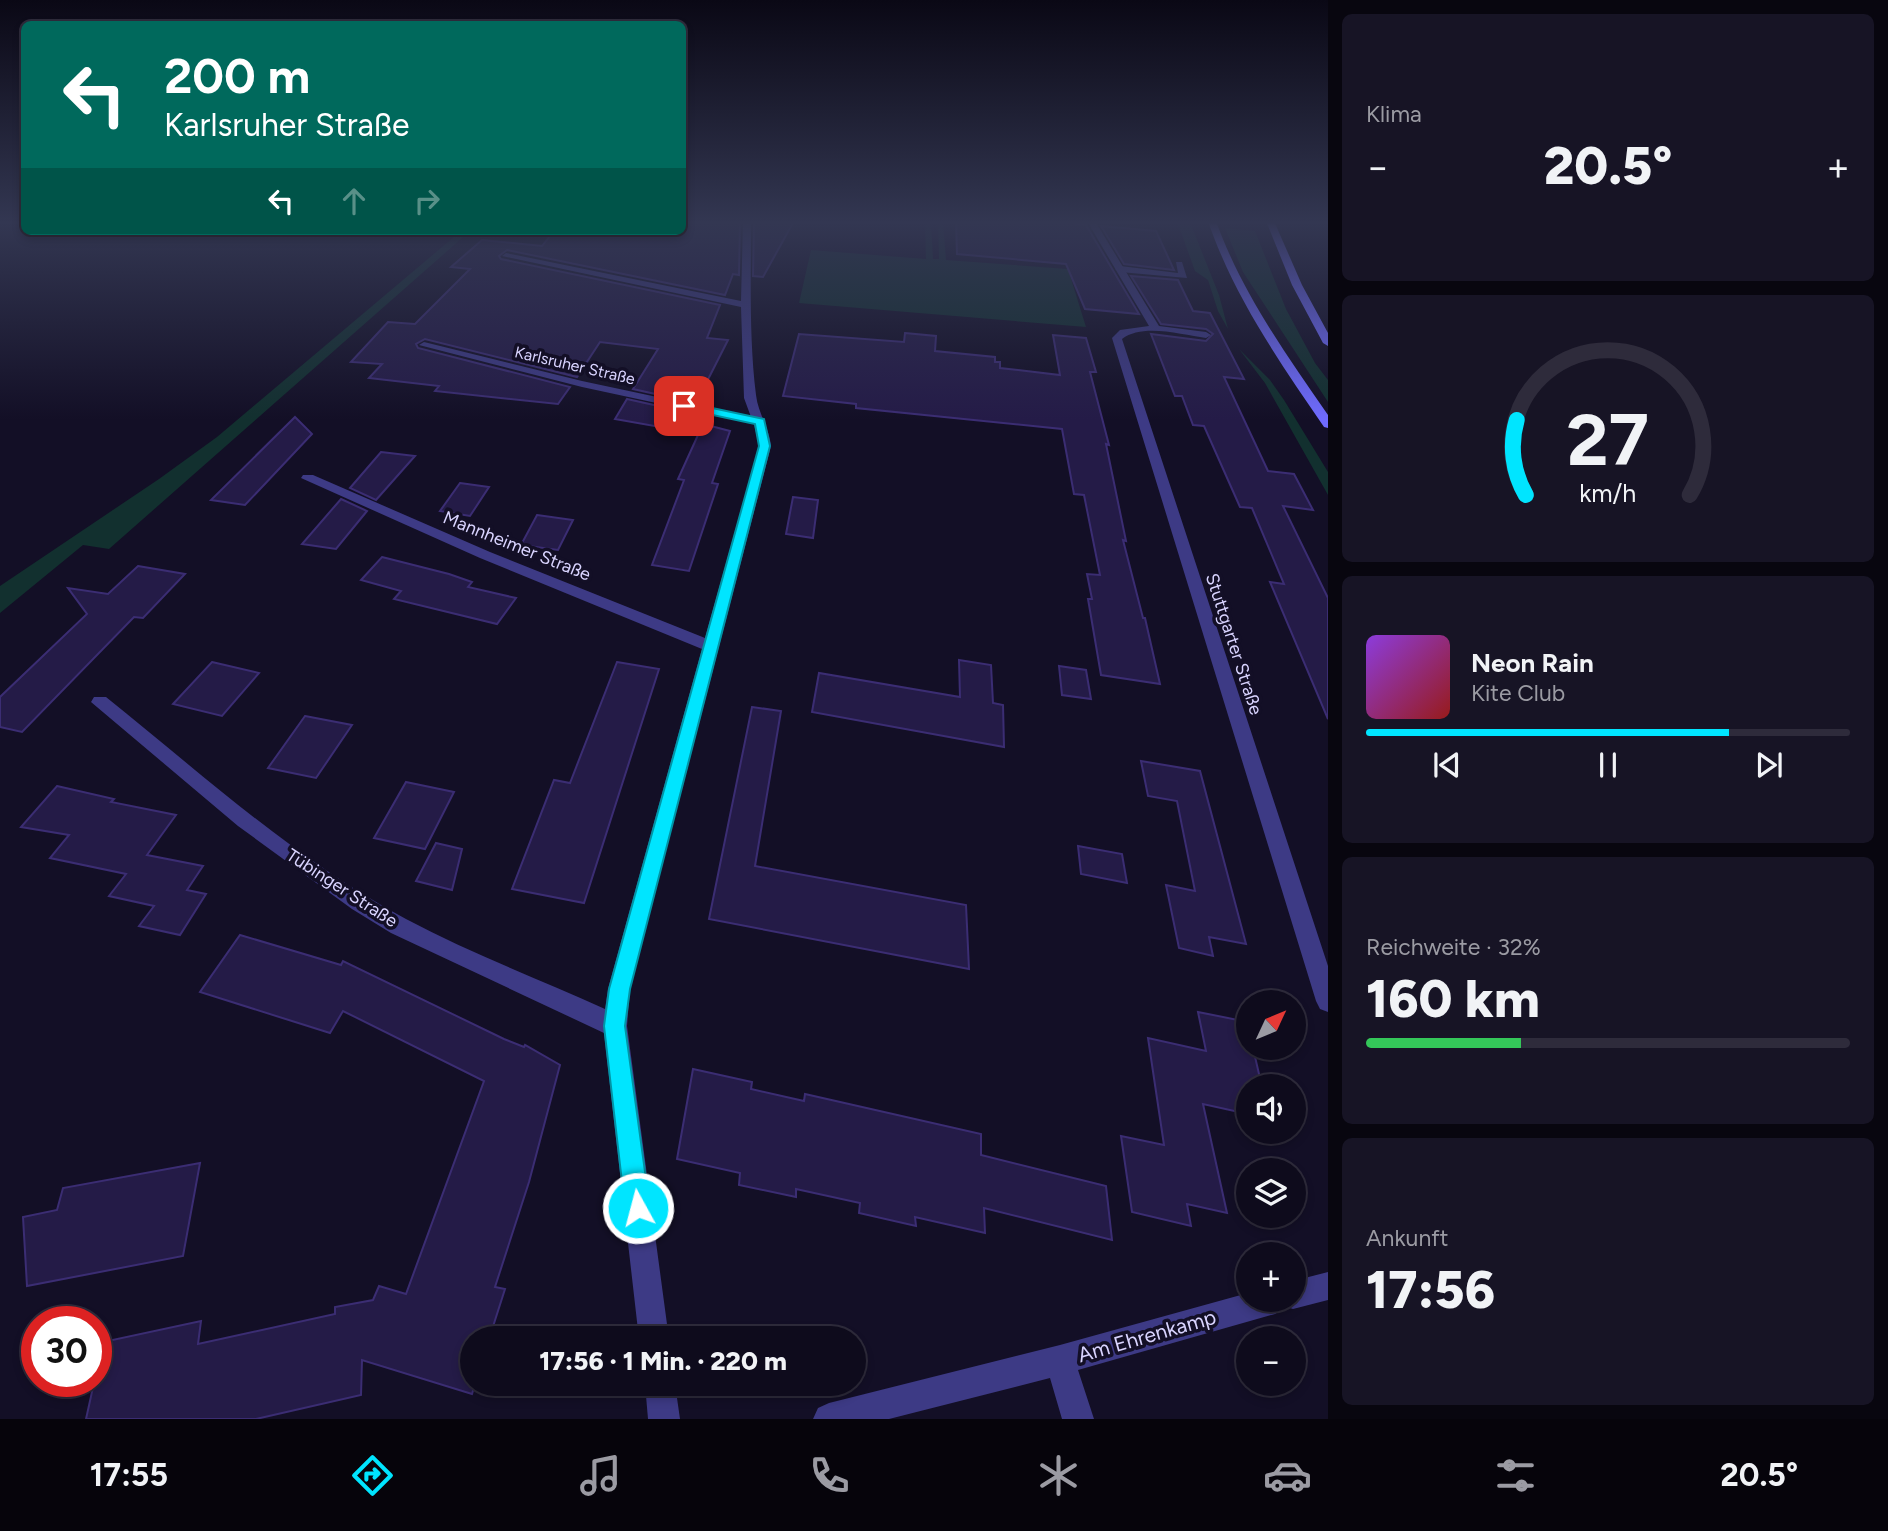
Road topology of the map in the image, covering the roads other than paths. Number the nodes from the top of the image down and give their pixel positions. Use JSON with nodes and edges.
{"nodes":[{"id":1,"x":659,"y":287,"type":"edge"},
{"id":2,"x":746,"y":287,"type":"edge"},
{"id":3,"x":1131,"y":287,"type":"edge"},
{"id":4,"x":1241,"y":287,"type":"edge"},
{"id":5,"x":1298,"y":287,"type":"edge"},
{"id":6,"x":746,"y":305,"type":"junction"},
{"id":7,"x":1156,"y":330,"type":"junction"},
{"id":8,"x":1206,"y":335,"type":"dead end"},
{"id":9,"x":1328,"y":342,"type":"edge"},
{"id":10,"x":424,"y":345,"type":"dead end"},
{"id":11,"x":760,"y":422,"type":"junction"},
{"id":12,"x":1328,"y":424,"type":"edge"},
{"id":13,"x":308,"y":478,"type":"dead end"},
{"id":14,"x":713,"y":647,"type":"junction"},
{"id":15,"x":100,"y":702,"type":"dead end"},
{"id":16,"x":1328,"y":1001,"type":"edge"},
{"id":17,"x":615,"y":1026,"type":"junction"},
{"id":18,"x":1328,"y":1286,"type":"edge"},
{"id":19,"x":1306,"y":1292,"type":"edge"},
{"id":20,"x":1236,"y":1311,"type":"edge"},
{"id":21,"x":652,"y":1326,"type":"edge"},
{"id":22,"x":1060,"y":1360,"type":"junction"},
{"id":23,"x":661,"y":1396,"type":"edge"},
{"id":24,"x":664,"y":1419,"type":"edge"},
{"id":25,"x":829,"y":1419,"type":"edge"},
{"id":26,"x":1078,"y":1419,"type":"edge"}],
"edges":[{"from":1,"to":6,"type":"street"},
{"from":2,"to":6,"type":"street"},
{"from":3,"to":7,"type":"street"},
{"from":4,"to":12,"type":"main road"},
{"from":5,"to":9,"type":"main road"},
{"from":6,"to":11,"type":"street"},
{"from":7,"to":8,"type":"street","name":"Stuttgarter Straße"},
{"from":7,"to":16,"type":"street","name":"Stuttgarter Straße"},
{"from":10,"to":11,"type":"street","name":"Karlsruher Straße"},
{"from":11,"to":14,"type":"street"},
{"from":13,"to":14,"type":"street","name":"Mannheimer Straße"},
{"from":14,"to":17,"type":"street"},
{"from":15,"to":17,"type":"street","name":"Tübinger Straße"},
{"from":17,"to":21,"type":"street"},
{"from":18,"to":19,"type":"street"},
{"from":20,"to":22,"type":"street","name":"Am Ehrenkamp"},
{"from":22,"to":25,"type":"street","name":"Am Ehrenkamp"},
{"from":22,"to":26,"type":"street","name":"Am Ehrenkamp"},
{"from":23,"to":24,"type":"street"}]}
